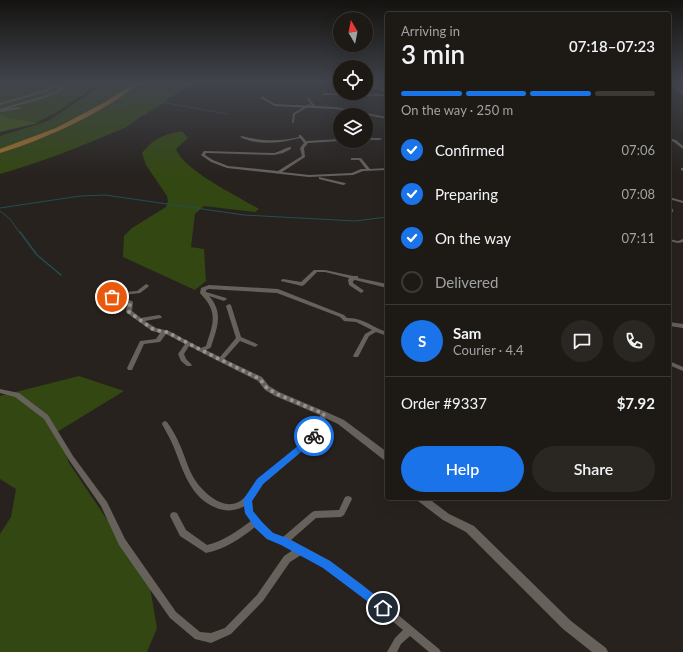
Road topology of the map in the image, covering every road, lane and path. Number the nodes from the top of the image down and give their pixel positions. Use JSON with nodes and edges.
{"nodes":[{"id":1,"x":87,"y":113,"type":"edge"},
{"id":2,"x":295,"y":113,"type":"edge"},
{"id":3,"x":380,"y":114,"type":"dead end"},
{"id":4,"x":385,"y":114,"type":"edge"},
{"id":5,"x":375,"y":116,"type":"edge"},
{"id":6,"x":385,"y":119,"type":"edge"},
{"id":7,"x":293,"y":122,"type":"dead end"},
{"id":8,"x":242,"y":137,"type":"dead end"},
{"id":9,"x":373,"y":139,"type":"edge"},
{"id":10,"x":380,"y":139,"type":"dead end"},
{"id":11,"x":671,"y":139,"type":"edge"},
{"id":12,"x":333,"y":140,"type":"edge"},
{"id":13,"x":306,"y":142,"type":"junction"},
{"id":14,"x":290,"y":148,"type":"dead end"},
{"id":15,"x":683,"y":148,"type":"edge"},
{"id":16,"x":0,"y":151,"type":"edge"},
{"id":17,"x":352,"y":159,"type":"dead end"},
{"id":18,"x":385,"y":169,"type":"edge"},
{"id":19,"x":369,"y":170,"type":"junction"},
{"id":20,"x":280,"y":172,"type":"junction"},
{"id":21,"x":318,"y":177,"type":"junction"},
{"id":22,"x":344,"y":184,"type":"dead end"},
{"id":23,"x":671,"y":199,"type":"edge"},
{"id":24,"x":683,"y":202,"type":"edge"},
{"id":25,"x":671,"y":240,"type":"edge"},
{"id":26,"x":683,"y":240,"type":"edge"},
{"id":27,"x":356,"y":277,"type":"junction"},
{"id":28,"x":283,"y":280,"type":"dead end"},
{"id":29,"x":385,"y":285,"type":"edge"},
{"id":30,"x":146,"y":286,"type":"dead end"},
{"id":31,"x":361,"y":291,"type":"dead end"},
{"id":32,"x":203,"y":293,"type":"junction"},
{"id":33,"x":224,"y":299,"type":"dead end"},
{"id":34,"x":229,"y":306,"type":"dead end"},
{"id":35,"x":159,"y":317,"type":"dead end"},
{"id":36,"x":140,"y":320,"type":"junction"},
{"id":37,"x":671,"y":324,"type":"edge"},
{"id":38,"x":683,"y":326,"type":"edge"},
{"id":39,"x":376,"y":330,"type":"junction"},
{"id":40,"x":164,"y":331,"type":"junction"},
{"id":41,"x":385,"y":333,"type":"edge"},
{"id":42,"x":239,"y":338,"type":"junction"},
{"id":43,"x":188,"y":343,"type":"junction"},
{"id":44,"x":255,"y":345,"type":"dead end"},
{"id":45,"x":201,"y":350,"type":"junction"},
{"id":46,"x":356,"y":356,"type":"dead end"},
{"id":47,"x":220,"y":360,"type":"junction"},
{"id":48,"x":671,"y":364,"type":"edge"},
{"id":49,"x":189,"y":365,"type":"dead end"},
{"id":50,"x":130,"y":368,"type":"dead end"},
{"id":51,"x":683,"y":368,"type":"edge"},
{"id":52,"x":0,"y":391,"type":"edge"},
{"id":53,"x":324,"y":414,"type":"junction"},
{"id":54,"x":165,"y":424,"type":"dead end"},
{"id":55,"x":385,"y":456,"type":"edge"},
{"id":56,"x":348,"y":499,"type":"dead end"},
{"id":57,"x":248,"y":500,"type":"junction"},
{"id":58,"x":424,"y":500,"type":"edge"},
{"id":59,"x":174,"y":516,"type":"dead end"},
{"id":60,"x":256,"y":522,"type":"junction"},
{"id":61,"x":284,"y":541,"type":"junction"},
{"id":62,"x":301,"y":550,"type":"junction"},
{"id":63,"x":409,"y":631,"type":"junction"},
{"id":64,"x":392,"y":652,"type":"edge"},
{"id":65,"x":436,"y":652,"type":"edge"},
{"id":66,"x":602,"y":652,"type":"edge"}],
"edges":[{"from":1,"to":16,"type":"main road"},
{"from":2,"to":7,"type":"street"},
{"from":3,"to":4,"type":"street"},
{"from":5,"to":6,"type":"street"},
{"from":8,"to":13,"type":"street"},
{"from":9,"to":10,"type":"street"},
{"from":11,"to":15,"type":"street"},
{"from":12,"to":13,"type":"street"},
{"from":13,"to":20,"type":"street"},
{"from":14,"to":20,"type":"street"},
{"from":17,"to":19,"type":"street"},
{"from":18,"to":19,"type":"street"},
{"from":19,"to":21,"type":"street"},
{"from":20,"to":21,"type":"street"},
{"from":21,"to":22,"type":"street"},
{"from":23,"to":24,"type":"street"},
{"from":25,"to":26,"type":"street"},
{"from":27,"to":28,"type":"street"},
{"from":27,"to":29,"type":"street"},
{"from":27,"to":31,"type":"street"},
{"from":30,"to":36,"type":"street"},
{"from":32,"to":33,"type":"street"},
{"from":32,"to":39,"type":"street"},
{"from":32,"to":45,"type":"street"},
{"from":34,"to":42,"type":"street"},
{"from":35,"to":36,"type":"street"},
{"from":36,"to":40,"type":"street"},
{"from":37,"to":38,"type":"street"},
{"from":39,"to":41,"type":"street"},
{"from":39,"to":46,"type":"street"},
{"from":40,"to":43,"type":"street"},
{"from":40,"to":50,"type":"street"},
{"from":42,"to":44,"type":"street"},
{"from":42,"to":47,"type":"street"},
{"from":43,"to":45,"type":"street"},
{"from":43,"to":49,"type":"street"},
{"from":45,"to":47,"type":"street"},
{"from":47,"to":53,"type":"street"},
{"from":48,"to":51,"type":"street"},
{"from":52,"to":62,"type":"street"},
{"from":53,"to":55,"type":"street"},
{"from":53,"to":57,"type":"street"},
{"from":54,"to":57,"type":"street"},
{"from":56,"to":61,"type":"street"},
{"from":57,"to":60,"type":"street"},
{"from":58,"to":66,"type":"street"},
{"from":59,"to":60,"type":"street"},
{"from":60,"to":61,"type":"street"},
{"from":61,"to":62,"type":"street"},
{"from":62,"to":63,"type":"street"},
{"from":63,"to":64,"type":"street"},
{"from":63,"to":65,"type":"street"}]}
